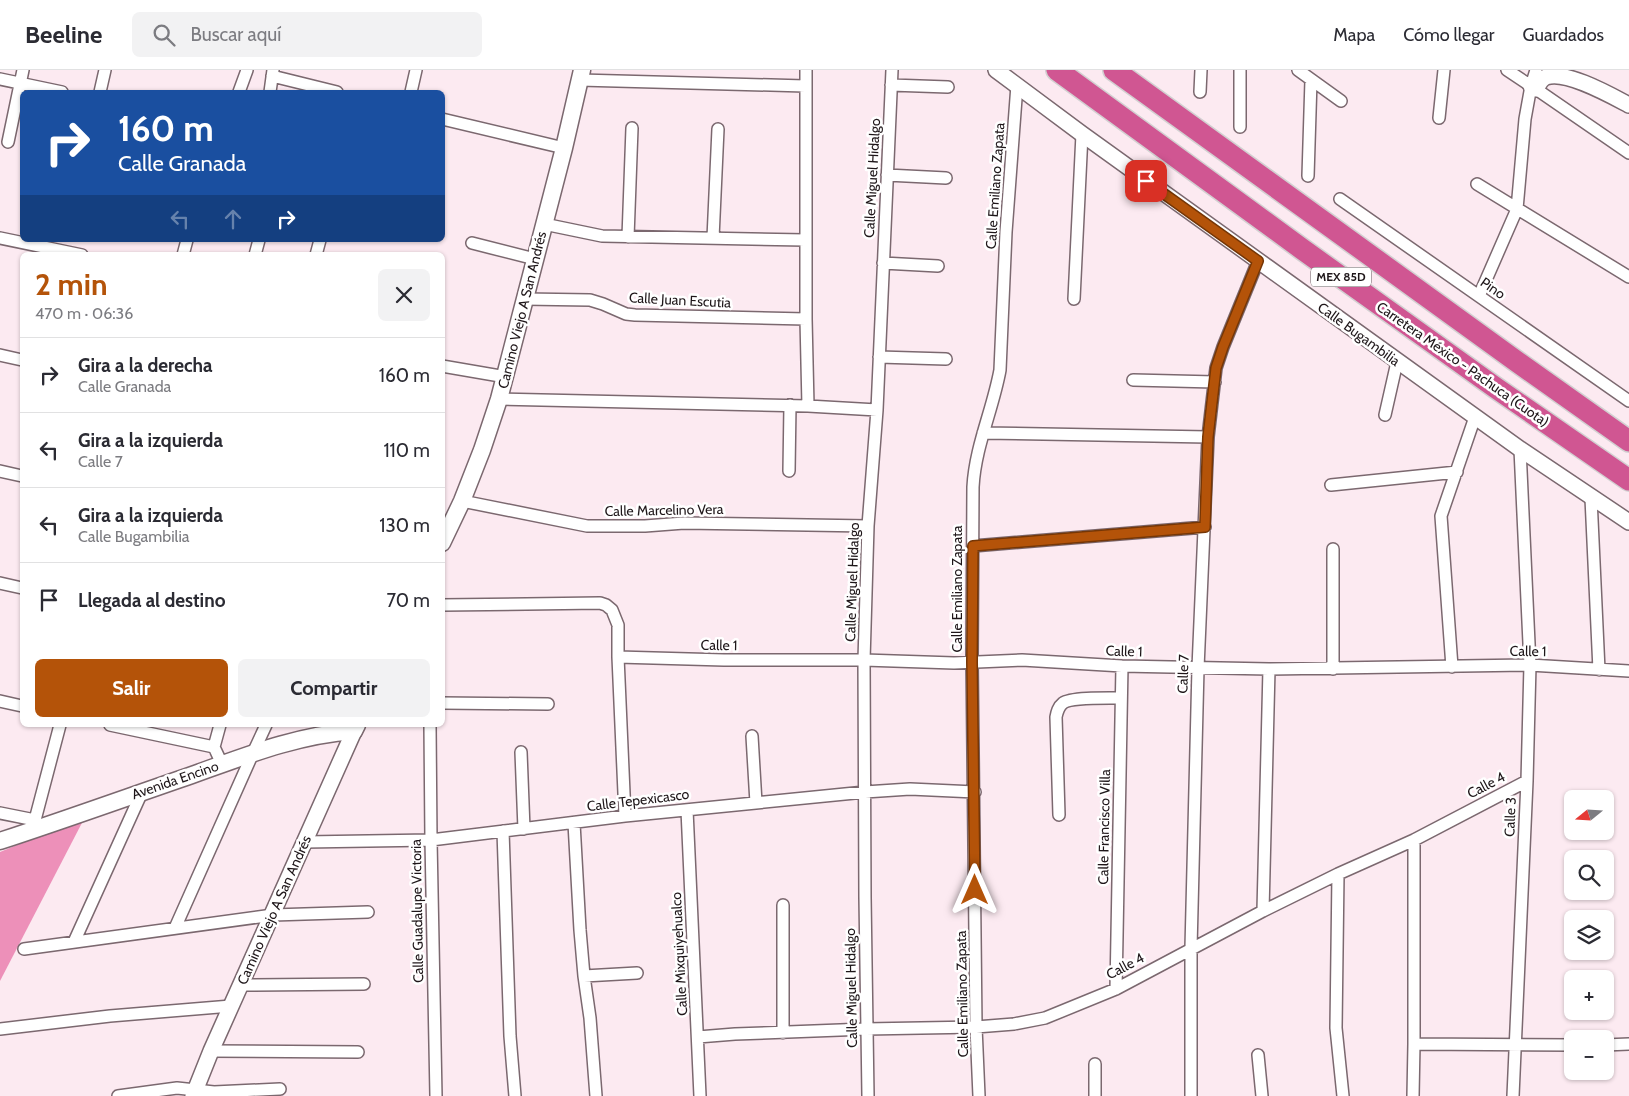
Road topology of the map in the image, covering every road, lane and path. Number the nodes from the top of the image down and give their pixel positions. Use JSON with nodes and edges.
{"nodes":[{"id":1,"x":23,"y":70,"type":"edge"},
{"id":2,"x":105,"y":70,"type":"edge"},
{"id":3,"x":247,"y":70,"type":"edge"},
{"id":4,"x":416,"y":70,"type":"edge"},
{"id":5,"x":806,"y":70,"type":"edge"},
{"id":6,"x":892,"y":70,"type":"edge"},
{"id":7,"x":996,"y":70,"type":"edge"},
{"id":8,"x":1057,"y":70,"type":"edge"},
{"id":9,"x":1114,"y":70,"type":"edge"},
{"id":10,"x":1201,"y":70,"type":"edge"},
{"id":11,"x":1240,"y":70,"type":"edge"},
{"id":12,"x":1298,"y":70,"type":"edge"},
{"id":13,"x":1444,"y":70,"type":"edge"},
{"id":14,"x":1507,"y":70,"type":"edge"},
{"id":15,"x":1536,"y":70,"type":"edge"},
{"id":16,"x":273,"y":73,"type":"edge"},
{"id":17,"x":581,"y":75,"type":"edge"},
{"id":18,"x":0,"y":79,"type":"edge"},
{"id":19,"x":1311,"y":80,"type":"junction"},
{"id":20,"x":21,"y":83,"type":"junction"},
{"id":21,"x":891,"y":85,"type":"junction"},
{"id":22,"x":1017,"y":85,"type":"junction"},
{"id":23,"x":805,"y":86,"type":"junction"},
{"id":24,"x":948,"y":87,"type":"dead end"},
{"id":25,"x":1533,"y":87,"type":"junction"},
{"id":26,"x":53,"y":90,"type":"edge"},
{"id":27,"x":100,"y":90,"type":"edge"},
{"id":28,"x":240,"y":90,"type":"edge"},
{"id":29,"x":270,"y":90,"type":"edge"},
{"id":30,"x":330,"y":90,"type":"edge"},
{"id":31,"x":411,"y":90,"type":"edge"},
{"id":32,"x":1200,"y":92,"type":"dead end"},
{"id":33,"x":1341,"y":100,"type":"dead end"},
{"id":34,"x":1629,"y":105,"type":"edge"},
{"id":35,"x":1439,"y":118,"type":"dead end"},
{"id":36,"x":445,"y":119,"type":"edge"},
{"id":37,"x":1240,"y":127,"type":"dead end"},
{"id":38,"x":632,"y":128,"type":"dead end"},
{"id":39,"x":718,"y":129,"type":"dead end"},
{"id":40,"x":1082,"y":134,"type":"junction"},
{"id":41,"x":8,"y":142,"type":"dead end"},
{"id":42,"x":564,"y":148,"type":"junction"},
{"id":43,"x":1629,"y":153,"type":"edge"},
{"id":44,"x":886,"y":175,"type":"junction"},
{"id":45,"x":1308,"y":176,"type":"dead end"},
{"id":46,"x":946,"y":178,"type":"dead end"},
{"id":47,"x":1477,"y":184,"type":"dead end"},
{"id":48,"x":1340,"y":199,"type":"dead end"},
{"id":49,"x":1517,"y":209,"type":"junction"},
{"id":50,"x":544,"y":224,"type":"junction"},
{"id":51,"x":628,"y":237,"type":"junction"},
{"id":52,"x":0,"y":238,"type":"edge"},
{"id":53,"x":713,"y":238,"type":"junction"},
{"id":54,"x":806,"y":240,"type":"junction"},
{"id":55,"x":472,"y":243,"type":"dead end"},
{"id":56,"x":68,"y":252,"type":"edge"},
{"id":57,"x":535,"y":259,"type":"junction"},
{"id":58,"x":1258,"y":261,"type":"junction"},
{"id":59,"x":883,"y":263,"type":"junction"},
{"id":60,"x":938,"y":266,"type":"dead end"},
{"id":61,"x":1629,"y":277,"type":"edge"},
{"id":62,"x":1479,"y":296,"type":"junction"},
{"id":63,"x":524,"y":299,"type":"junction"},
{"id":64,"x":1074,"y":299,"type":"dead end"},
{"id":65,"x":806,"y":319,"type":"junction"},
{"id":66,"x":0,"y":355,"type":"edge"},
{"id":67,"x":879,"y":357,"type":"junction"},
{"id":68,"x":946,"y":359,"type":"dead end"},
{"id":69,"x":20,"y":360,"type":"edge"},
{"id":70,"x":1397,"y":362,"type":"junction"},
{"id":71,"x":445,"y":367,"type":"edge"},
{"id":72,"x":506,"y":377,"type":"junction"},
{"id":73,"x":1133,"y":380,"type":"dead end"},
{"id":74,"x":1215,"y":382,"type":"junction"},
{"id":75,"x":500,"y":398,"type":"junction"},
{"id":76,"x":1629,"y":401,"type":"edge"},
{"id":77,"x":790,"y":405,"type":"junction"},
{"id":78,"x":808,"y":406,"type":"junction"},
{"id":79,"x":877,"y":410,"type":"junction"},
{"id":80,"x":1385,"y":415,"type":"dead end"},
{"id":81,"x":1475,"y":417,"type":"junction"},
{"id":82,"x":983,"y":433,"type":"junction"},
{"id":83,"x":1208,"y":437,"type":"junction"},
{"id":84,"x":1629,"y":440,"type":"edge"},
{"id":85,"x":1520,"y":449,"type":"junction"},
{"id":86,"x":0,"y":471,"type":"edge"},
{"id":87,"x":789,"y":471,"type":"dead end"},
{"id":88,"x":1457,"y":472,"type":"junction"},
{"id":89,"x":20,"y":476,"type":"edge"},
{"id":90,"x":1629,"y":480,"type":"edge"},
{"id":91,"x":1331,"y":485,"type":"dead end"},
{"id":92,"x":1591,"y":498,"type":"junction"},
{"id":93,"x":462,"y":501,"type":"junction"},
{"id":94,"x":1629,"y":522,"type":"edge"},
{"id":95,"x":868,"y":526,"type":"junction"},
{"id":96,"x":1205,"y":527,"type":"junction"},
{"id":97,"x":445,"y":537,"type":"edge"},
{"id":98,"x":973,"y":546,"type":"junction"},
{"id":99,"x":1333,"y":549,"type":"dead end"},
{"id":100,"x":0,"y":583,"type":"edge"},
{"id":101,"x":20,"y":588,"type":"edge"},
{"id":102,"x":445,"y":605,"type":"edge"},
{"id":103,"x":618,"y":657,"type":"junction"},
{"id":104,"x":864,"y":660,"type":"junction"},
{"id":105,"x":972,"y":662,"type":"junction"},
{"id":106,"x":1530,"y":665,"type":"junction"},
{"id":107,"x":1122,"y":666,"type":"junction"},
{"id":108,"x":1452,"y":667,"type":"junction"},
{"id":109,"x":1198,"y":668,"type":"junction"},
{"id":110,"x":1269,"y":669,"type":"junction"},
{"id":111,"x":1333,"y":669,"type":"junction"},
{"id":112,"x":1599,"y":670,"type":"junction"},
{"id":113,"x":1629,"y":672,"type":"edge"},
{"id":114,"x":1121,"y":698,"type":"junction"},
{"id":115,"x":0,"y":701,"type":"edge"},
{"id":116,"x":445,"y":704,"type":"edge"},
{"id":117,"x":548,"y":704,"type":"dead end"},
{"id":118,"x":20,"y":706,"type":"edge"},
{"id":119,"x":59,"y":727,"type":"edge"},
{"id":120,"x":119,"y":727,"type":"edge"},
{"id":121,"x":219,"y":727,"type":"edge"},
{"id":122,"x":265,"y":727,"type":"edge"},
{"id":123,"x":430,"y":727,"type":"edge"},
{"id":124,"x":355,"y":728,"type":"edge"},
{"id":125,"x":752,"y":736,"type":"dead end"},
{"id":126,"x":214,"y":747,"type":"junction"},
{"id":127,"x":521,"y":752,"type":"dead end"},
{"id":128,"x":253,"y":753,"type":"junction"},
{"id":129,"x":222,"y":764,"type":"junction"},
{"id":130,"x":1526,"y":781,"type":"junction"},
{"id":131,"x":142,"y":792,"type":"junction"},
{"id":132,"x":865,"y":792,"type":"junction"},
{"id":133,"x":974,"y":792,"type":"junction"},
{"id":134,"x":756,"y":803,"type":"junction"},
{"id":135,"x":687,"y":810,"type":"junction"},
{"id":136,"x":0,"y":813,"type":"edge"},
{"id":137,"x":1059,"y":815,"type":"dead end"},
{"id":138,"x":626,"y":816,"type":"junction"},
{"id":139,"x":574,"y":823,"type":"junction"},
{"id":140,"x":34,"y":825,"type":"junction"},
{"id":141,"x":524,"y":828,"type":"junction"},
{"id":142,"x":504,"y":831,"type":"junction"},
{"id":143,"x":431,"y":840,"type":"junction"},
{"id":144,"x":1414,"y":840,"type":"junction"},
{"id":145,"x":0,"y":841,"type":"edge"},
{"id":146,"x":305,"y":842,"type":"junction"},
{"id":147,"x":1338,"y":874,"type":"junction"},
{"id":148,"x":782,"y":905,"type":"dead end"},
{"id":149,"x":1263,"y":911,"type":"junction"},
{"id":150,"x":368,"y":912,"type":"dead end"},
{"id":151,"x":272,"y":915,"type":"junction"},
{"id":152,"x":175,"y":928,"type":"junction"},
{"id":153,"x":74,"y":942,"type":"junction"},
{"id":154,"x":1192,"y":948,"type":"junction"},
{"id":155,"x":24,"y":949,"type":"dead end"},
{"id":156,"x":637,"y":973,"type":"dead end"},
{"id":157,"x":584,"y":976,"type":"junction"},
{"id":158,"x":364,"y":984,"type":"dead end"},
{"id":159,"x":241,"y":985,"type":"junction"},
{"id":160,"x":1116,"y":988,"type":"junction"},
{"id":161,"x":231,"y":1006,"type":"junction"},
{"id":162,"x":976,"y":1026,"type":"junction"},
{"id":163,"x":0,"y":1029,"type":"edge"},
{"id":164,"x":866,"y":1029,"type":"junction"},
{"id":165,"x":783,"y":1033,"type":"junction"},
{"id":166,"x":698,"y":1037,"type":"junction"},
{"id":167,"x":1414,"y":1044,"type":"junction"},
{"id":168,"x":1629,"y":1044,"type":"edge"},
{"id":169,"x":1516,"y":1045,"type":"junction"},
{"id":170,"x":1564,"y":1045,"type":"edge"},
{"id":171,"x":1614,"y":1045,"type":"edge"},
{"id":172,"x":211,"y":1051,"type":"junction"},
{"id":173,"x":358,"y":1052,"type":"dead end"},
{"id":174,"x":1258,"y":1055,"type":"dead end"},
{"id":175,"x":1095,"y":1064,"type":"dead end"},
{"id":176,"x":280,"y":1089,"type":"dead end"},
{"id":177,"x":194,"y":1093,"type":"edge"},
{"id":178,"x":118,"y":1096,"type":"edge"},
{"id":179,"x":436,"y":1096,"type":"edge"},
{"id":180,"x":515,"y":1096,"type":"edge"},
{"id":181,"x":596,"y":1096,"type":"edge"},
{"id":182,"x":700,"y":1096,"type":"edge"},
{"id":183,"x":868,"y":1096,"type":"edge"},
{"id":184,"x":979,"y":1096,"type":"edge"},
{"id":185,"x":1095,"y":1096,"type":"edge"},
{"id":186,"x":1191,"y":1096,"type":"edge"},
{"id":187,"x":1262,"y":1096,"type":"edge"},
{"id":188,"x":1343,"y":1096,"type":"edge"},
{"id":189,"x":1413,"y":1096,"type":"edge"},
{"id":190,"x":1513,"y":1096,"type":"edge"}],
"edges":[{"from":1,"to":20,"type":"street"},
{"from":2,"to":27,"type":"street"},
{"from":3,"to":28,"type":"street"},
{"from":4,"to":31,"type":"street"},
{"from":5,"to":23,"type":"street"},
{"from":6,"to":21,"type":"street","name":"Calle Miguel Hidalgo"},
{"from":7,"to":22,"type":"street","name":"Calle Bugambilia"},
{"from":8,"to":90,"type":"highway","name":"Carretera México - Pachuca (Cuota)","number":"MEX 85D"},
{"from":9,"to":84,"type":"highway","number":"MEX 85D"},
{"from":10,"to":32,"type":"street"},
{"from":11,"to":37,"type":"street"},
{"from":12,"to":19,"type":"street"},
{"from":13,"to":35,"type":"street"},
{"from":14,"to":25,"type":"street"},
{"from":15,"to":25,"type":"street"},
{"from":16,"to":29,"type":"street"},
{"from":16,"to":30,"type":"street"},
{"from":17,"to":23,"type":"street"},
{"from":17,"to":42,"type":"main road","name":"Camino Viejo A San Andrés"},
{"from":18,"to":20,"type":"street"},
{"from":19,"to":33,"type":"street"},
{"from":19,"to":45,"type":"street"},
{"from":20,"to":26,"type":"street"},
{"from":20,"to":41,"type":"street"},
{"from":21,"to":24,"type":"street"},
{"from":21,"to":44,"type":"street","name":"Calle Miguel Hidalgo"},
{"from":22,"to":40,"type":"street","name":"Calle Bugambilia"},
{"from":22,"to":82,"type":"street","name":"Calle Emiliano Zapata"},
{"from":23,"to":54,"type":"street"},
{"from":25,"to":34,"type":"street"},
{"from":25,"to":43,"type":"street"},
{"from":25,"to":49,"type":"street"},
{"from":36,"to":42,"type":"street"},
{"from":38,"to":51,"type":"street"},
{"from":39,"to":53,"type":"street"},
{"from":40,"to":58,"type":"street","name":"Calle Bugambilia"},
{"from":40,"to":64,"type":"street"},
{"from":42,"to":50,"type":"main road","name":"Camino Viejo A San Andrés"},
{"from":44,"to":46,"type":"street"},
{"from":44,"to":59,"type":"street","name":"Calle Miguel Hidalgo"},
{"from":47,"to":49,"type":"street"},
{"from":48,"to":62,"type":"street","name":"Pino"},
{"from":49,"to":61,"type":"street"},
{"from":49,"to":62,"type":"street"},
{"from":50,"to":51,"type":"street"},
{"from":50,"to":57,"type":"main road","name":"Camino Viejo A San Andrés"},
{"from":51,"to":53,"type":"street"},
{"from":52,"to":56,"type":"street"},
{"from":53,"to":54,"type":"street"},
{"from":54,"to":65,"type":"street"},
{"from":55,"to":57,"type":"street"},
{"from":57,"to":63,"type":"main road","name":"Camino Viejo A San Andrés"},
{"from":58,"to":70,"type":"street","name":"Calle Bugambilia"},
{"from":58,"to":74,"type":"street","name":"Calle 7"},
{"from":59,"to":60,"type":"street"},
{"from":59,"to":67,"type":"street","name":"Calle Miguel Hidalgo"},
{"from":62,"to":76,"type":"street","name":"Pino"},
{"from":63,"to":65,"type":"street","name":"Calle Juan Escutia"},
{"from":63,"to":72,"type":"main road","name":"Camino Viejo A San Andrés"},
{"from":65,"to":78,"type":"street"},
{"from":66,"to":69,"type":"street"},
{"from":67,"to":68,"type":"street"},
{"from":67,"to":79,"type":"street","name":"Calle Miguel Hidalgo"},
{"from":70,"to":80,"type":"street"},
{"from":70,"to":81,"type":"street","name":"Calle Bugambilia"},
{"from":71,"to":72,"type":"street"},
{"from":72,"to":75,"type":"main road","name":"Camino Viejo A San Andrés"},
{"from":73,"to":74,"type":"street"},
{"from":74,"to":83,"type":"street","name":"Calle 7"},
{"from":75,"to":77,"type":"street"},
{"from":75,"to":93,"type":"main road","name":"Camino Viejo A San Andrés"},
{"from":77,"to":78,"type":"street"},
{"from":77,"to":87,"type":"street"},
{"from":78,"to":79,"type":"street"},
{"from":79,"to":95,"type":"street","name":"Calle Miguel Hidalgo"},
{"from":81,"to":85,"type":"street","name":"Calle Bugambilia"},
{"from":81,"to":88,"type":"street"},
{"from":82,"to":83,"type":"street"},
{"from":82,"to":98,"type":"street","name":"Calle Emiliano Zapata"},
{"from":83,"to":96,"type":"street","name":"Calle 7"},
{"from":85,"to":92,"type":"street","name":"Calle Bugambilia"},
{"from":85,"to":106,"type":"street","name":"Calle 3"},
{"from":86,"to":89,"type":"street"},
{"from":88,"to":91,"type":"street"},
{"from":88,"to":108,"type":"street"},
{"from":92,"to":94,"type":"street","name":"Calle Bugambilia"},
{"from":92,"to":112,"type":"street"},
{"from":93,"to":95,"type":"street","name":"Calle Marcelino Vera"},
{"from":93,"to":97,"type":"main road","name":"Camino Viejo A San Andrés"},
{"from":95,"to":104,"type":"street","name":"Calle Miguel Hidalgo"},
{"from":96,"to":98,"type":"street"},
{"from":96,"to":109,"type":"street","name":"Calle 7"},
{"from":98,"to":105,"type":"street","name":"Calle Emiliano Zapata"},
{"from":99,"to":111,"type":"street"},
{"from":100,"to":101,"type":"street"},
{"from":102,"to":103,"type":"street"},
{"from":103,"to":104,"type":"street","name":"Calle 1"},
{"from":103,"to":138,"type":"street"},
{"from":104,"to":105,"type":"street","name":"Calle 1"},
{"from":104,"to":132,"type":"street","name":"Calle Miguel Hidalgo"},
{"from":105,"to":107,"type":"street","name":"Calle 1"},
{"from":105,"to":133,"type":"street","name":"Calle Emiliano Zapata"},
{"from":106,"to":108,"type":"street","name":"Calle 1"},
{"from":106,"to":112,"type":"street","name":"Calle 1"},
{"from":106,"to":130,"type":"street","name":"Calle 3"},
{"from":107,"to":109,"type":"street","name":"Calle 1"},
{"from":107,"to":114,"type":"street","name":"Calle Francisco Villa"},
{"from":108,"to":111,"type":"street","name":"Calle 1"},
{"from":109,"to":110,"type":"street","name":"Calle 1"},
{"from":109,"to":154,"type":"street","name":"Calle 7"},
{"from":110,"to":111,"type":"street","name":"Calle 1"},
{"from":110,"to":149,"type":"street"},
{"from":112,"to":113,"type":"street","name":"Calle 1"},
{"from":114,"to":137,"type":"street"},
{"from":114,"to":160,"type":"street","name":"Calle Francisco Villa"},
{"from":115,"to":118,"type":"street"},
{"from":116,"to":117,"type":"street"},
{"from":119,"to":140,"type":"street"},
{"from":120,"to":126,"type":"street"},
{"from":121,"to":126,"type":"street"},
{"from":122,"to":128,"type":"street"},
{"from":123,"to":143,"type":"street","name":"Calle Guadalupe Victoria"},
{"from":124,"to":128,"type":"main road","name":"Avenida Encino"},
{"from":124,"to":146,"type":"street","name":"Camino Viejo A San Andrés"},
{"from":125,"to":134,"type":"street"},
{"from":126,"to":129,"type":"street"},
{"from":127,"to":141,"type":"street"},
{"from":128,"to":129,"type":"main road","name":"Avenida Encino"},
{"from":128,"to":152,"type":"street"},
{"from":129,"to":131,"type":"main road","name":"Avenida Encino"},
{"from":130,"to":144,"type":"street","name":"Calle 4"},
{"from":130,"to":169,"type":"street","name":"Calle 3"},
{"from":131,"to":140,"type":"main road","name":"Avenida Encino"},
{"from":131,"to":153,"type":"street"},
{"from":132,"to":133,"type":"street","name":"Calle Tepexicasco"},
{"from":132,"to":134,"type":"street","name":"Calle Tepexicasco"},
{"from":132,"to":164,"type":"street","name":"Calle Miguel Hidalgo"},
{"from":133,"to":162,"type":"street","name":"Calle Emiliano Zapata"},
{"from":134,"to":135,"type":"street","name":"Calle Tepexicasco"},
{"from":135,"to":138,"type":"street","name":"Calle Tepexicasco"},
{"from":135,"to":166,"type":"street","name":"Calle Mixquiyehualco"},
{"from":136,"to":140,"type":"street"},
{"from":138,"to":139,"type":"street","name":"Calle Tepexicasco"},
{"from":139,"to":141,"type":"street","name":"Calle Tepexicasco"},
{"from":139,"to":157,"type":"street"},
{"from":140,"to":145,"type":"main road","name":"Avenida Encino"},
{"from":141,"to":142,"type":"street","name":"Calle Tepexicasco"},
{"from":142,"to":143,"type":"street","name":"Calle Tepexicasco"},
{"from":142,"to":180,"type":"street"},
{"from":143,"to":146,"type":"street","name":"Calle Tepexicasco"},
{"from":143,"to":179,"type":"street","name":"Calle Guadalupe Victoria"},
{"from":144,"to":147,"type":"street","name":"Calle 4"},
{"from":144,"to":167,"type":"street"},
{"from":146,"to":151,"type":"street","name":"Camino Viejo A San Andrés"},
{"from":147,"to":149,"type":"street","name":"Calle 4"},
{"from":147,"to":188,"type":"street"},
{"from":148,"to":165,"type":"street"},
{"from":149,"to":154,"type":"street","name":"Calle 4"},
{"from":150,"to":151,"type":"street"},
{"from":151,"to":152,"type":"street"},
{"from":151,"to":159,"type":"street","name":"Camino Viejo A San Andrés"},
{"from":152,"to":153,"type":"street"},
{"from":153,"to":155,"type":"street"},
{"from":154,"to":160,"type":"street","name":"Calle 4"},
{"from":154,"to":186,"type":"street","name":"Calle 7"},
{"from":156,"to":157,"type":"street"},
{"from":157,"to":181,"type":"street"},
{"from":158,"to":159,"type":"street"},
{"from":159,"to":161,"type":"street","name":"Camino Viejo A San Andrés"},
{"from":160,"to":162,"type":"street","name":"Calle 4"},
{"from":161,"to":163,"type":"street"},
{"from":161,"to":172,"type":"street","name":"Camino Viejo A San Andrés"},
{"from":162,"to":164,"type":"street","name":"Calle 4"},
{"from":162,"to":184,"type":"street","name":"Calle Emiliano Zapata"},
{"from":164,"to":165,"type":"street","name":"Calle 4"},
{"from":164,"to":183,"type":"street","name":"Calle Miguel Hidalgo"},
{"from":165,"to":166,"type":"street","name":"Calle 4"},
{"from":166,"to":182,"type":"street","name":"Calle Mixquiyehualco"},
{"from":167,"to":169,"type":"street"},
{"from":167,"to":189,"type":"street"},
{"from":168,"to":171,"type":"street"},
{"from":169,"to":170,"type":"street"},
{"from":169,"to":190,"type":"street","name":"Calle 3"},
{"from":172,"to":173,"type":"street"},
{"from":172,"to":177,"type":"street","name":"Camino Viejo A San Andrés"},
{"from":174,"to":187,"type":"street"},
{"from":175,"to":185,"type":"street"},
{"from":176,"to":177,"type":"street"},
{"from":177,"to":178,"type":"street"}]}
